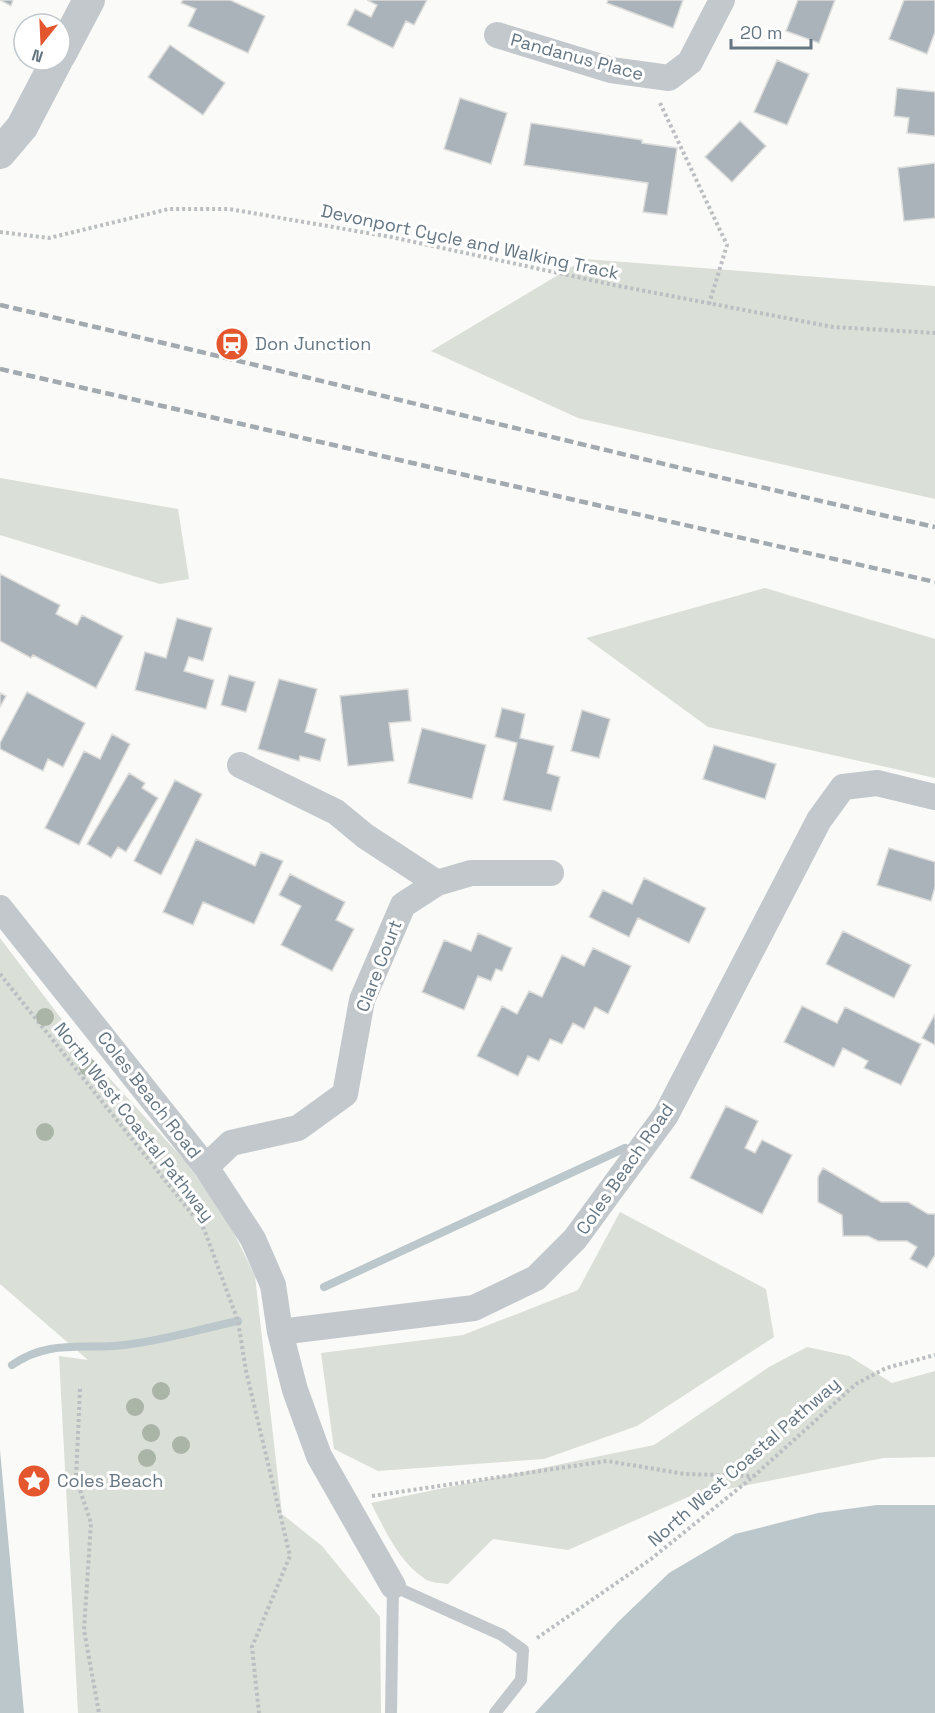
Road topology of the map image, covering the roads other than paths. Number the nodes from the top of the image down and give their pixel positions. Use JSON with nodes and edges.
{"nodes":[{"id":1,"x":89,"y":0,"type":"edge"},
{"id":2,"x":722,"y":0,"type":"edge"},
{"id":3,"x":72,"y":32,"type":"edge"},
{"id":4,"x":497,"y":35,"type":"dead end"},
{"id":5,"x":51,"y":72,"type":"edge"},
{"id":6,"x":0,"y":153,"type":"edge"},
{"id":7,"x":240,"y":765,"type":"dead end"},
{"id":8,"x":935,"y":797,"type":"edge"},
{"id":9,"x":551,"y":873,"type":"dead end"},
{"id":10,"x":437,"y":883,"type":"junction"},
{"id":11,"x":0,"y":908,"type":"edge"},
{"id":12,"x":206,"y":1167,"type":"junction"},
{"id":13,"x":280,"y":1332,"type":"junction"},
{"id":14,"x":393,"y":1586,"type":"junction"},
{"id":15,"x":391,"y":1713,"type":"edge"},
{"id":16,"x":495,"y":1713,"type":"edge"}],
"edges":[{"from":1,"to":3,"type":"street"},
{"from":2,"to":4,"type":"street","name":"Pandanus Place"},
{"from":5,"to":6,"type":"street"},
{"from":7,"to":10,"type":"street"},
{"from":8,"to":13,"type":"street","name":"Coles Beach Road"},
{"from":9,"to":10,"type":"street","name":"Clare Court"},
{"from":10,"to":12,"type":"street","name":"Clare Court"},
{"from":11,"to":12,"type":"street","name":"Coles Beach Road"},
{"from":12,"to":13,"type":"street","name":"Coles Beach Road"},
{"from":13,"to":14,"type":"street","name":"Coles Beach Road"},
{"from":14,"to":15,"type":"lane"},
{"from":14,"to":16,"type":"lane"}]}
